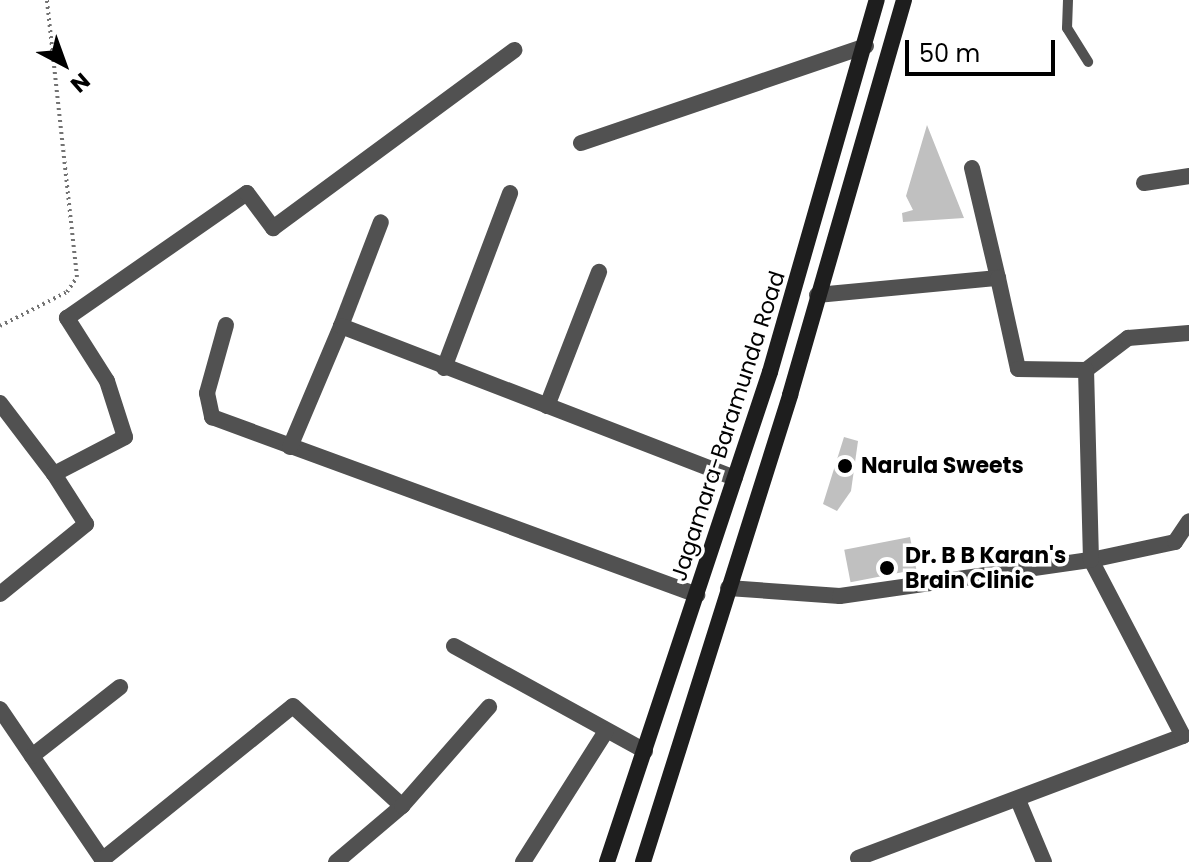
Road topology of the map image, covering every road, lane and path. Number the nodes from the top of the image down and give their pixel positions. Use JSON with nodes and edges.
{"nodes":[{"id":1,"x":47,"y":0,"type":"edge"},
{"id":2,"x":877,"y":0,"type":"edge"},
{"id":3,"x":904,"y":0,"type":"edge"},
{"id":4,"x":1068,"y":0,"type":"edge"},
{"id":5,"x":866,"y":46,"type":"junction"},
{"id":6,"x":514,"y":50,"type":"dead end"},
{"id":7,"x":1088,"y":62,"type":"dead end"},
{"id":8,"x":581,"y":143,"type":"dead end"},
{"id":9,"x":972,"y":168,"type":"dead end"},
{"id":10,"x":1189,"y":176,"type":"edge"},
{"id":11,"x":1144,"y":183,"type":"dead end"},
{"id":12,"x":510,"y":193,"type":"dead end"},
{"id":13,"x":381,"y":222,"type":"dead end"},
{"id":14,"x":599,"y":272,"type":"dead end"},
{"id":15,"x":998,"y":278,"type":"junction"},
{"id":16,"x":817,"y":295,"type":"junction"},
{"id":17,"x":226,"y":325,"type":"dead end"},
{"id":18,"x":0,"y":326,"type":"edge"},
{"id":19,"x":341,"y":326,"type":"junction"},
{"id":20,"x":1189,"y":333,"type":"edge"},
{"id":21,"x":444,"y":368,"type":"junction"},
{"id":22,"x":1086,"y":370,"type":"junction"},
{"id":23,"x":0,"y":403,"type":"edge"},
{"id":24,"x":547,"y":406,"type":"junction"},
{"id":25,"x":290,"y":447,"type":"junction"},
{"id":26,"x":54,"y":474,"type":"junction"},
{"id":27,"x":735,"y":478,"type":"junction"},
{"id":28,"x":1189,"y":521,"type":"edge"},
{"id":29,"x":1091,"y":560,"type":"junction"},
{"id":30,"x":728,"y":588,"type":"junction"},
{"id":31,"x":0,"y":594,"type":"edge"},
{"id":32,"x":697,"y":595,"type":"junction"},
{"id":33,"x":454,"y":646,"type":"dead end"},
{"id":34,"x":120,"y":687,"type":"dead end"},
{"id":35,"x":489,"y":707,"type":"dead end"},
{"id":36,"x":0,"y":709,"type":"edge"},
{"id":37,"x":606,"y":731,"type":"junction"},
{"id":38,"x":645,"y":751,"type":"junction"},
{"id":39,"x":32,"y":756,"type":"junction"},
{"id":40,"x":1018,"y":800,"type":"junction"},
{"id":41,"x":402,"y":806,"type":"junction"},
{"id":42,"x":103,"y":861,"type":"edge"},
{"id":43,"x":856,"y":861,"type":"edge"},
{"id":44,"x":336,"y":862,"type":"edge"},
{"id":45,"x":523,"y":862,"type":"edge"},
{"id":46,"x":607,"y":862,"type":"edge"},
{"id":47,"x":643,"y":862,"type":"edge"},
{"id":48,"x":1044,"y":862,"type":"edge"}],
"edges":[{"from":1,"to":18,"type":"path"},
{"from":2,"to":5,"type":"street","name":"Jagamara-Baramunda Road"},
{"from":3,"to":16,"type":"street","name":"Jagamara-Baramunda Road"},
{"from":4,"to":7,"type":"lane"},
{"from":5,"to":8,"type":"street"},
{"from":5,"to":27,"type":"street","name":"Jagamara-Baramunda Road"},
{"from":6,"to":26,"type":"street"},
{"from":9,"to":15,"type":"street"},
{"from":10,"to":11,"type":"street"},
{"from":12,"to":21,"type":"street"},
{"from":13,"to":19,"type":"street"},
{"from":14,"to":24,"type":"street"},
{"from":15,"to":16,"type":"street"},
{"from":15,"to":22,"type":"street"},
{"from":16,"to":30,"type":"street","name":"Jagamara-Baramunda Road"},
{"from":17,"to":25,"type":"street"},
{"from":19,"to":21,"type":"street"},
{"from":19,"to":25,"type":"street"},
{"from":20,"to":22,"type":"street"},
{"from":21,"to":24,"type":"street"},
{"from":22,"to":29,"type":"street"},
{"from":23,"to":26,"type":"street"},
{"from":24,"to":27,"type":"street"},
{"from":25,"to":32,"type":"street"},
{"from":26,"to":31,"type":"street"},
{"from":27,"to":32,"type":"street","name":"Jagamara-Baramunda Road"},
{"from":28,"to":29,"type":"street"},
{"from":29,"to":30,"type":"street"},
{"from":29,"to":40,"type":"street"},
{"from":30,"to":47,"type":"street","name":"Jagamara-Baramunda Road"},
{"from":32,"to":38,"type":"street","name":"Jagamara-Baramunda Road"},
{"from":33,"to":37,"type":"street"},
{"from":34,"to":39,"type":"street"},
{"from":35,"to":41,"type":"street"},
{"from":36,"to":39,"type":"street"},
{"from":37,"to":38,"type":"street"},
{"from":37,"to":45,"type":"street"},
{"from":38,"to":46,"type":"street","name":"Jagamara-Baramunda Road"},
{"from":39,"to":42,"type":"street"},
{"from":40,"to":43,"type":"street"},
{"from":40,"to":48,"type":"street"},
{"from":41,"to":42,"type":"street"},
{"from":41,"to":44,"type":"street"}]}
